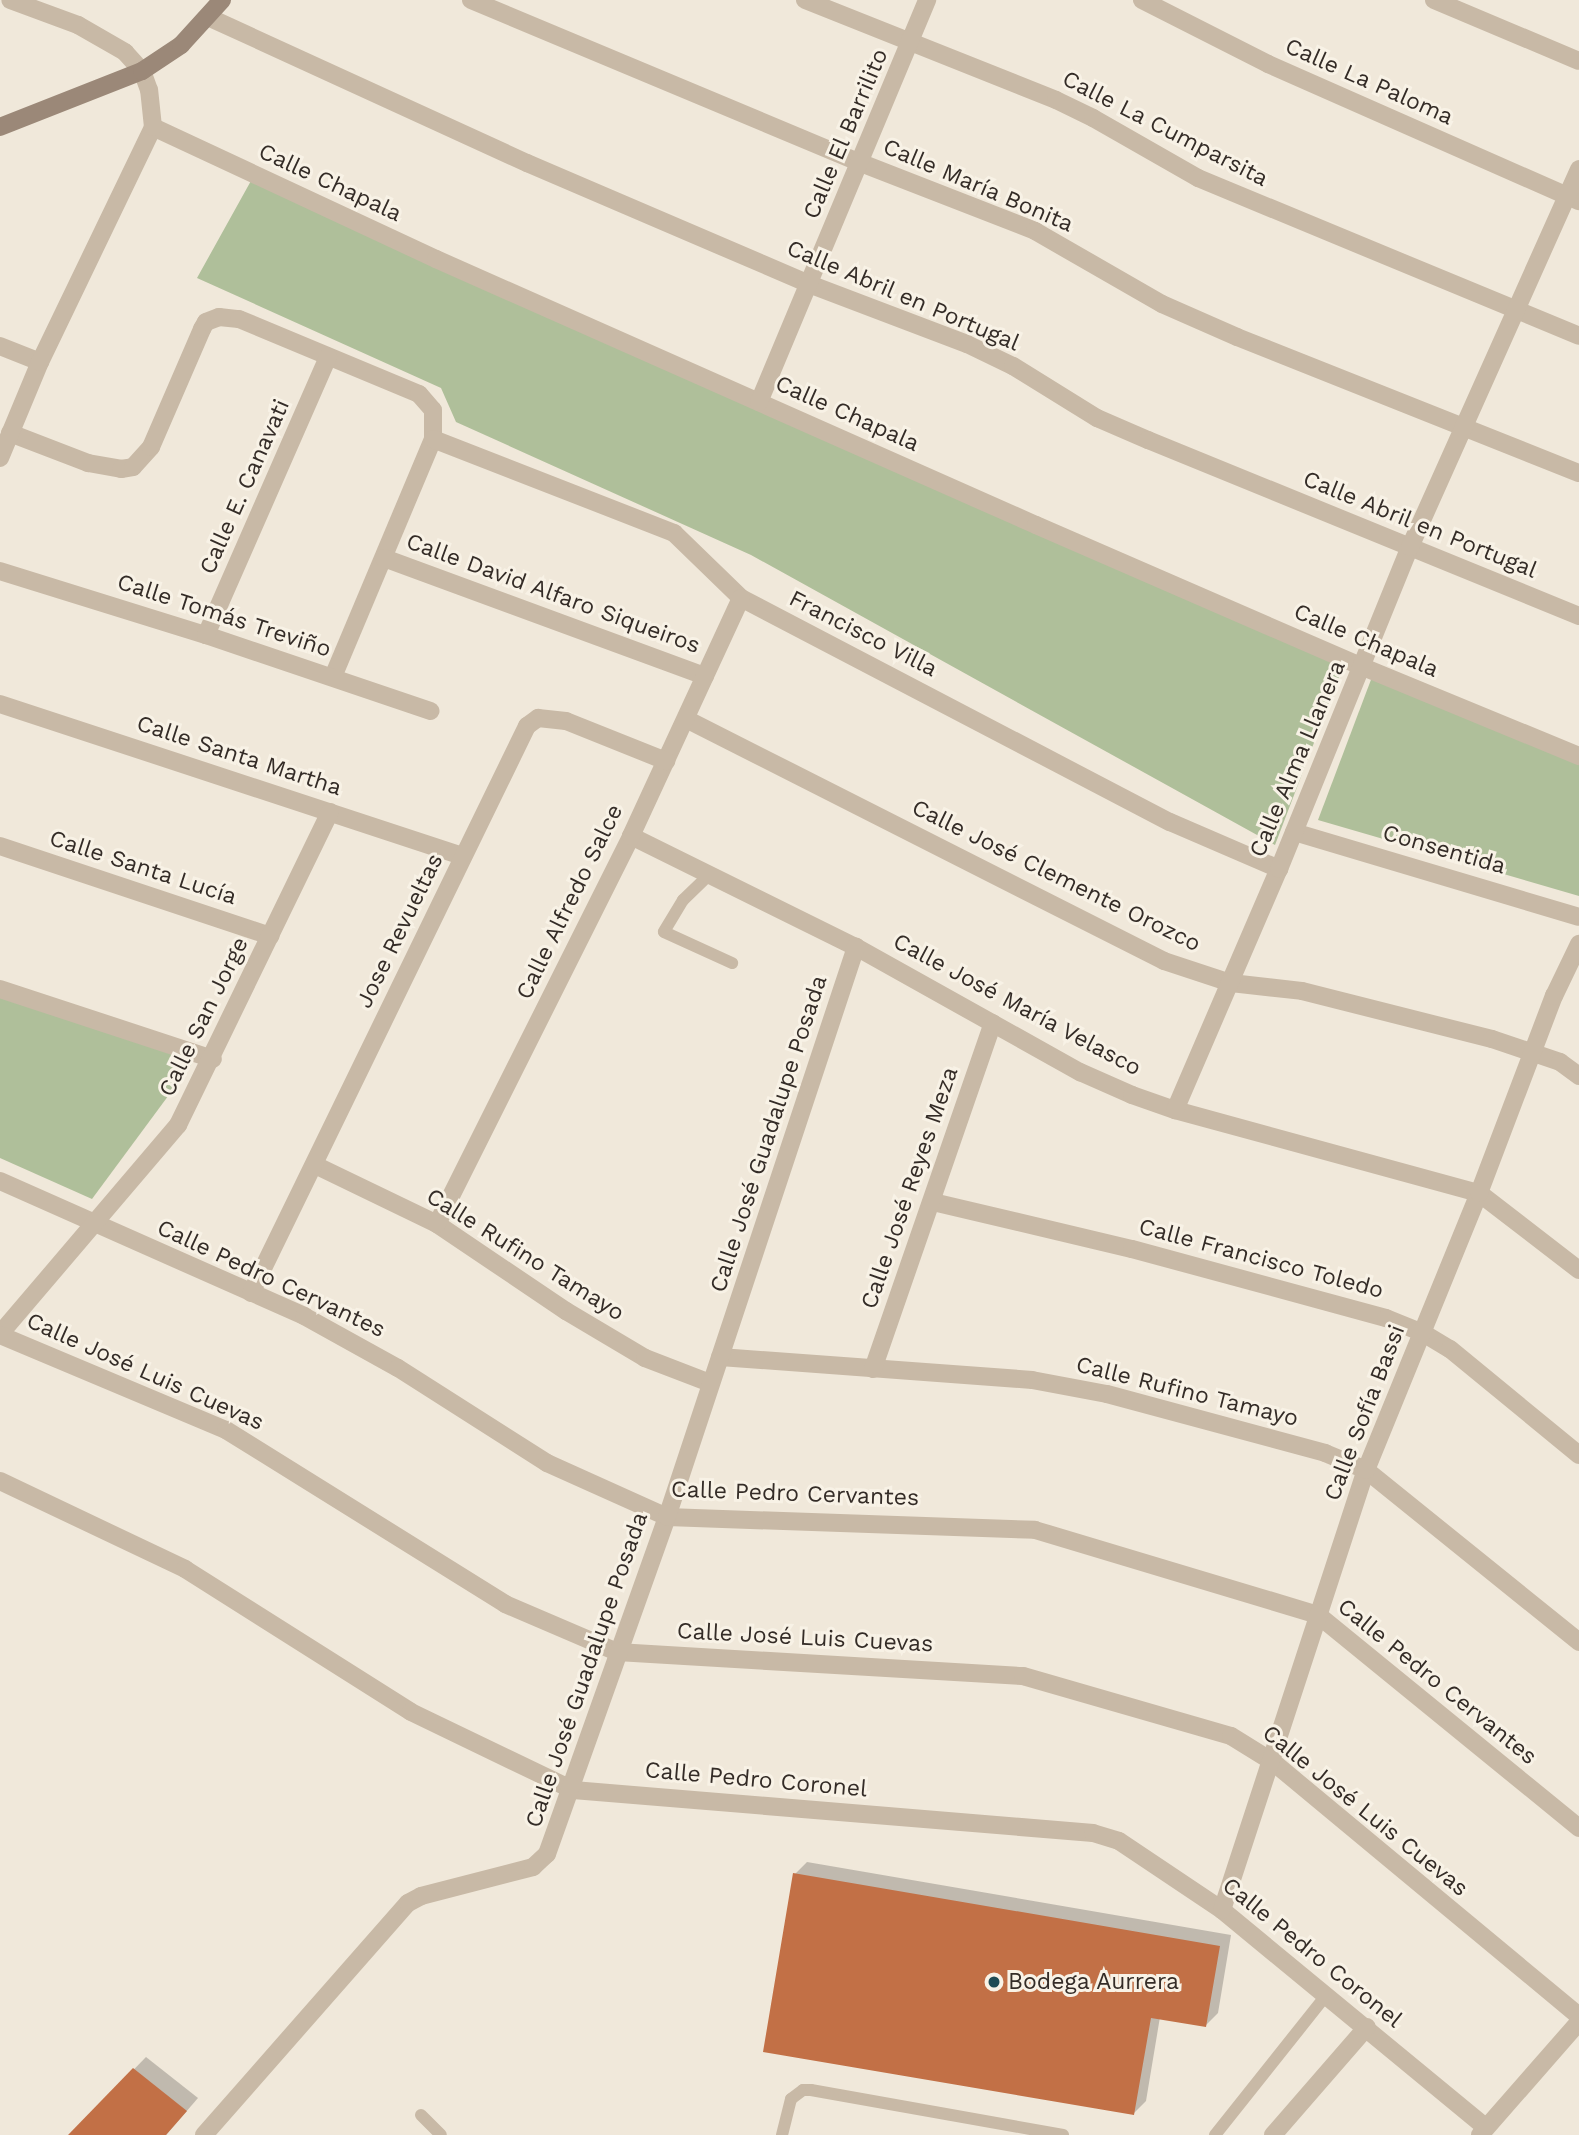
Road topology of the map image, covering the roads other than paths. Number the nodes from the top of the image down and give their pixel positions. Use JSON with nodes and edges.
{"nodes":[{"id":1,"x":10,"y":0,"type":"edge"},
{"id":2,"x":222,"y":0,"type":"edge"},
{"id":3,"x":471,"y":0,"type":"edge"},
{"id":4,"x":805,"y":0,"type":"edge"},
{"id":5,"x":928,"y":0,"type":"edge"},
{"id":6,"x":1142,"y":0,"type":"edge"},
{"id":7,"x":1434,"y":0,"type":"edge"},
{"id":8,"x":208,"y":17,"type":"junction"},
{"id":9,"x":910,"y":44,"type":"junction"},
{"id":10,"x":1579,"y":61,"type":"edge"},
{"id":11,"x":142,"y":71,"type":"junction"},
{"id":12,"x":0,"y":127,"type":"edge"},
{"id":13,"x":153,"y":127,"type":"junction"},
{"id":14,"x":861,"y":163,"type":"junction"},
{"id":15,"x":1579,"y":169,"type":"edge"},
{"id":16,"x":1572,"y":198,"type":"edge"},
{"id":17,"x":809,"y":284,"type":"junction"},
{"id":18,"x":1517,"y":312,"type":"junction"},
{"id":19,"x":1579,"y":336,"type":"edge"},
{"id":20,"x":0,"y":346,"type":"edge"},
{"id":21,"x":328,"y":357,"type":"junction"},
{"id":22,"x":40,"y":362,"type":"junction"},
{"id":23,"x":760,"y":402,"type":"junction"},
{"id":24,"x":1463,"y":426,"type":"junction"},
{"id":25,"x":10,"y":433,"type":"junction"},
{"id":26,"x":433,"y":439,"type":"junction"},
{"id":27,"x":0,"y":458,"type":"edge"},
{"id":28,"x":1579,"y":473,"type":"edge"},
{"id":29,"x":1410,"y":547,"type":"junction"},
{"id":30,"x":384,"y":558,"type":"junction"},
{"id":31,"x":0,"y":571,"type":"edge"},
{"id":32,"x":741,"y":598,"type":"junction"},
{"id":33,"x":1579,"y":616,"type":"edge"},
{"id":34,"x":206,"y":635,"type":"junction"},
{"id":35,"x":1363,"y":667,"type":"junction"},
{"id":36,"x":705,"y":676,"type":"junction"},
{"id":37,"x":333,"y":677,"type":"junction"},
{"id":38,"x":0,"y":704,"type":"edge"},
{"id":39,"x":431,"y":711,"type":"dead end"},
{"id":40,"x":686,"y":719,"type":"junction"},
{"id":41,"x":1579,"y":756,"type":"edge"},
{"id":42,"x":666,"y":761,"type":"junction"},
{"id":43,"x":330,"y":812,"type":"junction"},
{"id":44,"x":1294,"y":832,"type":"junction"},
{"id":45,"x":631,"y":836,"type":"junction"},
{"id":46,"x":0,"y":846,"type":"edge"},
{"id":47,"x":463,"y":856,"type":"junction"},
{"id":48,"x":1279,"y":869,"type":"junction"},
{"id":49,"x":711,"y":873,"type":"junction"},
{"id":50,"x":1579,"y":917,"type":"edge"},
{"id":51,"x":270,"y":936,"type":"junction"},
{"id":52,"x":1579,"y":944,"type":"edge"},
{"id":53,"x":856,"y":947,"type":"junction"},
{"id":54,"x":732,"y":963,"type":"dead end"},
{"id":55,"x":1231,"y":983,"type":"junction"},
{"id":56,"x":0,"y":989,"type":"edge"},
{"id":57,"x":993,"y":1023,"type":"junction"},
{"id":58,"x":1533,"y":1051,"type":"junction"},
{"id":59,"x":213,"y":1059,"type":"junction"},
{"id":60,"x":1579,"y":1076,"type":"edge"},
{"id":61,"x":1175,"y":1110,"type":"junction"},
{"id":62,"x":315,"y":1165,"type":"junction"},
{"id":63,"x":0,"y":1181,"type":"edge"},
{"id":64,"x":1479,"y":1192,"type":"junction"},
{"id":65,"x":933,"y":1202,"type":"junction"},
{"id":66,"x":95,"y":1224,"type":"junction"},
{"id":67,"x":437,"y":1224,"type":"junction"},
{"id":68,"x":1579,"y":1270,"type":"edge"},
{"id":69,"x":251,"y":1293,"type":"junction"},
{"id":70,"x":1423,"y":1333,"type":"junction"},
{"id":71,"x":0,"y":1335,"type":"edge"},
{"id":72,"x":720,"y":1357,"type":"junction"},
{"id":73,"x":873,"y":1369,"type":"junction"},
{"id":74,"x":710,"y":1383,"type":"junction"},
{"id":75,"x":1579,"y":1455,"type":"edge"},
{"id":76,"x":1366,"y":1470,"type":"junction"},
{"id":77,"x":0,"y":1481,"type":"edge"},
{"id":78,"x":667,"y":1517,"type":"junction"},
{"id":79,"x":1318,"y":1615,"type":"junction"},
{"id":80,"x":1579,"y":1642,"type":"edge"},
{"id":81,"x":617,"y":1652,"type":"junction"},
{"id":82,"x":1273,"y":1762,"type":"junction"},
{"id":83,"x":573,"y":1790,"type":"junction"},
{"id":84,"x":1579,"y":1828,"type":"edge"},
{"id":85,"x":1222,"y":1910,"type":"junction"},
{"id":86,"x":1327,"y":1994,"type":"junction"},
{"id":87,"x":1579,"y":2016,"type":"edge"},
{"id":88,"x":1579,"y":2022,"type":"edge"},
{"id":89,"x":1367,"y":2027,"type":"junction"},
{"id":90,"x":421,"y":2115,"type":"dead end"},
{"id":91,"x":1483,"y":2132,"type":"edge"},
{"id":92,"x":204,"y":2135,"type":"edge"},
{"id":93,"x":441,"y":2135,"type":"edge"},
{"id":94,"x":782,"y":2135,"type":"edge"},
{"id":95,"x":1063,"y":2135,"type":"edge"},
{"id":96,"x":1215,"y":2135,"type":"edge"},
{"id":97,"x":1273,"y":2135,"type":"edge"}],
"edges":[{"from":1,"to":11,"type":"street"},
{"from":2,"to":8,"type":"street"},
{"from":3,"to":14,"type":"street","name":"Calle María Bonita"},
{"from":4,"to":9,"type":"street","name":"Calle La Cumparsita"},
{"from":5,"to":9,"type":"street","name":"Calle El Barrilito"},
{"from":6,"to":16,"type":"street","name":"Calle La Paloma"},
{"from":7,"to":10,"type":"street"},
{"from":8,"to":11,"type":"street"},
{"from":8,"to":17,"type":"street","name":"Calle Abril en Portugal"},
{"from":9,"to":14,"type":"street","name":"Calle El Barrilito"},
{"from":9,"to":18,"type":"street","name":"Calle La Cumparsita"},
{"from":11,"to":12,"type":"street"},
{"from":11,"to":13,"type":"street"},
{"from":13,"to":22,"type":"street"},
{"from":13,"to":23,"type":"street","name":"Calle Chapala"},
{"from":14,"to":17,"type":"street","name":"Calle El Barrilito"},
{"from":14,"to":24,"type":"street","name":"Calle María Bonita"},
{"from":15,"to":16,"type":"street","name":"Calle Alma Llanera"},
{"from":16,"to":18,"type":"street","name":"Calle Alma Llanera"},
{"from":17,"to":23,"type":"street","name":"Calle El Barrilito"},
{"from":17,"to":29,"type":"street","name":"Calle Abril en Portugal"},
{"from":18,"to":19,"type":"street","name":"Calle La Cumparsita"},
{"from":18,"to":24,"type":"street","name":"Calle Alma Llanera"},
{"from":20,"to":22,"type":"street"},
{"from":21,"to":25,"type":"street"},
{"from":21,"to":26,"type":"street"},
{"from":21,"to":34,"type":"street","name":"Calle E. Canavati"},
{"from":22,"to":25,"type":"street"},
{"from":23,"to":35,"type":"street","name":"Calle Chapala"},
{"from":24,"to":28,"type":"street","name":"Calle María Bonita"},
{"from":24,"to":29,"type":"street","name":"Calle Alma Llanera"},
{"from":25,"to":27,"type":"street"},
{"from":26,"to":30,"type":"street"},
{"from":26,"to":32,"type":"street","name":"Francisco Villa"},
{"from":29,"to":33,"type":"street","name":"Calle Abril en Portugal"},
{"from":29,"to":35,"type":"street","name":"Calle Alma Llanera"},
{"from":30,"to":36,"type":"street","name":"Calle David Alfaro Siqueiros"},
{"from":30,"to":37,"type":"street"},
{"from":31,"to":34,"type":"street","name":"Calle Tomás Treviño"},
{"from":32,"to":36,"type":"street","name":"Calle Alfredo Salce"},
{"from":32,"to":48,"type":"street","name":"Francisco Villa"},
{"from":34,"to":37,"type":"street","name":"Calle Tomás Treviño"},
{"from":35,"to":41,"type":"street","name":"Calle Chapala"},
{"from":35,"to":44,"type":"street","name":"Calle Alma Llanera"},
{"from":36,"to":40,"type":"street","name":"Calle Alfredo Salce"},
{"from":37,"to":39,"type":"street","name":"Calle Tomás Treviño"},
{"from":38,"to":43,"type":"street","name":"Calle Santa Martha"},
{"from":40,"to":42,"type":"street","name":"Calle Alfredo Salce"},
{"from":40,"to":55,"type":"street","name":"Calle José Clemente Orozco"},
{"from":42,"to":45,"type":"street","name":"Calle Alfredo Salce"},
{"from":42,"to":47,"type":"street","name":"Jose Revueltas"},
{"from":43,"to":47,"type":"street","name":"Calle Santa Martha"},
{"from":43,"to":51,"type":"street","name":"Calle San Jorge"},
{"from":44,"to":48,"type":"street","name":"Calle Alma Llanera"},
{"from":44,"to":50,"type":"street","name":"Consentida"},
{"from":45,"to":49,"type":"street","name":"Calle José María Velasco"},
{"from":45,"to":67,"type":"street","name":"Calle Alfredo Salce"},
{"from":46,"to":51,"type":"street","name":"Calle Santa Lucía"},
{"from":47,"to":62,"type":"street","name":"Jose Revueltas"},
{"from":48,"to":55,"type":"street","name":"Calle Alma Llanera"},
{"from":49,"to":53,"type":"street","name":"Calle José María Velasco"},
{"from":49,"to":54,"type":"lane"},
{"from":51,"to":59,"type":"street","name":"Calle San Jorge"},
{"from":52,"to":58,"type":"street","name":"Calle Sofía Bassi"},
{"from":53,"to":57,"type":"street","name":"Calle José María Velasco"},
{"from":53,"to":72,"type":"street","name":"Calle José Guadalupe Posada"},
{"from":55,"to":58,"type":"street","name":"Calle José Clemente Orozco"},
{"from":55,"to":61,"type":"street","name":"Calle Alma Llanera"},
{"from":56,"to":59,"type":"street"},
{"from":57,"to":61,"type":"street","name":"Calle José María Velasco"},
{"from":57,"to":65,"type":"street","name":"Calle José Reyes Meza"},
{"from":58,"to":60,"type":"street","name":"Calle José Clemente Orozco"},
{"from":58,"to":64,"type":"street","name":"Calle Sofía Bassi"},
{"from":59,"to":66,"type":"street","name":"Calle San Jorge"},
{"from":61,"to":64,"type":"street","name":"Calle José María Velasco"},
{"from":62,"to":67,"type":"street","name":"Calle Rufino Tamayo"},
{"from":62,"to":69,"type":"street","name":"Jose Revueltas"},
{"from":63,"to":66,"type":"street","name":"Calle Pedro Cervantes"},
{"from":64,"to":68,"type":"street","name":"Calle José María Velasco"},
{"from":64,"to":70,"type":"street","name":"Calle Sofía Bassi"},
{"from":65,"to":70,"type":"street","name":"Calle Francisco Toledo"},
{"from":65,"to":73,"type":"street","name":"Calle José Reyes Meza"},
{"from":66,"to":69,"type":"street","name":"Calle Pedro Cervantes"},
{"from":66,"to":71,"type":"street","name":"Calle San Jorge"},
{"from":67,"to":74,"type":"street","name":"Calle Rufino Tamayo"},
{"from":69,"to":78,"type":"street","name":"Calle Pedro Cervantes"},
{"from":70,"to":75,"type":"street","name":"Calle Francisco Toledo"},
{"from":70,"to":76,"type":"street","name":"Calle Sofía Bassi"},
{"from":71,"to":81,"type":"street","name":"Calle José Luis Cuevas"},
{"from":72,"to":73,"type":"street","name":"Calle Rufino Tamayo"},
{"from":72,"to":74,"type":"street","name":"Calle José Guadalupe Posada"},
{"from":73,"to":76,"type":"street","name":"Calle Rufino Tamayo"},
{"from":74,"to":78,"type":"street","name":"Calle José Guadalupe Posada"},
{"from":76,"to":79,"type":"street","name":"Calle Sofía Bassi"},
{"from":76,"to":80,"type":"street","name":"Calle Rufino Tamayo"},
{"from":77,"to":83,"type":"street","name":"Calle Pedro Coronel"},
{"from":78,"to":79,"type":"street","name":"Calle Pedro Cervantes"},
{"from":78,"to":81,"type":"street","name":"Calle José Guadalupe Posada"},
{"from":79,"to":82,"type":"street","name":"Calle Sofía Bassi"},
{"from":79,"to":84,"type":"street","name":"Calle Pedro Cervantes"},
{"from":81,"to":82,"type":"street","name":"Calle José Luis Cuevas"},
{"from":81,"to":83,"type":"street","name":"Calle José Guadalupe Posada"},
{"from":82,"to":85,"type":"street","name":"Calle Sofía Bassi"},
{"from":82,"to":87,"type":"street","name":"Calle José Luis Cuevas"},
{"from":83,"to":85,"type":"street","name":"Calle Pedro Coronel"},
{"from":83,"to":92,"type":"street","name":"Calle José Guadalupe Posada"},
{"from":85,"to":86,"type":"street","name":"Calle Pedro Coronel"},
{"from":86,"to":89,"type":"street","name":"Calle Pedro Coronel"},
{"from":86,"to":96,"type":"lane"},
{"from":88,"to":91,"type":"street"},
{"from":89,"to":91,"type":"street","name":"Calle Pedro Coronel"},
{"from":89,"to":97,"type":"street"},
{"from":90,"to":93,"type":"lane"},
{"from":94,"to":95,"type":"lane"}]}
